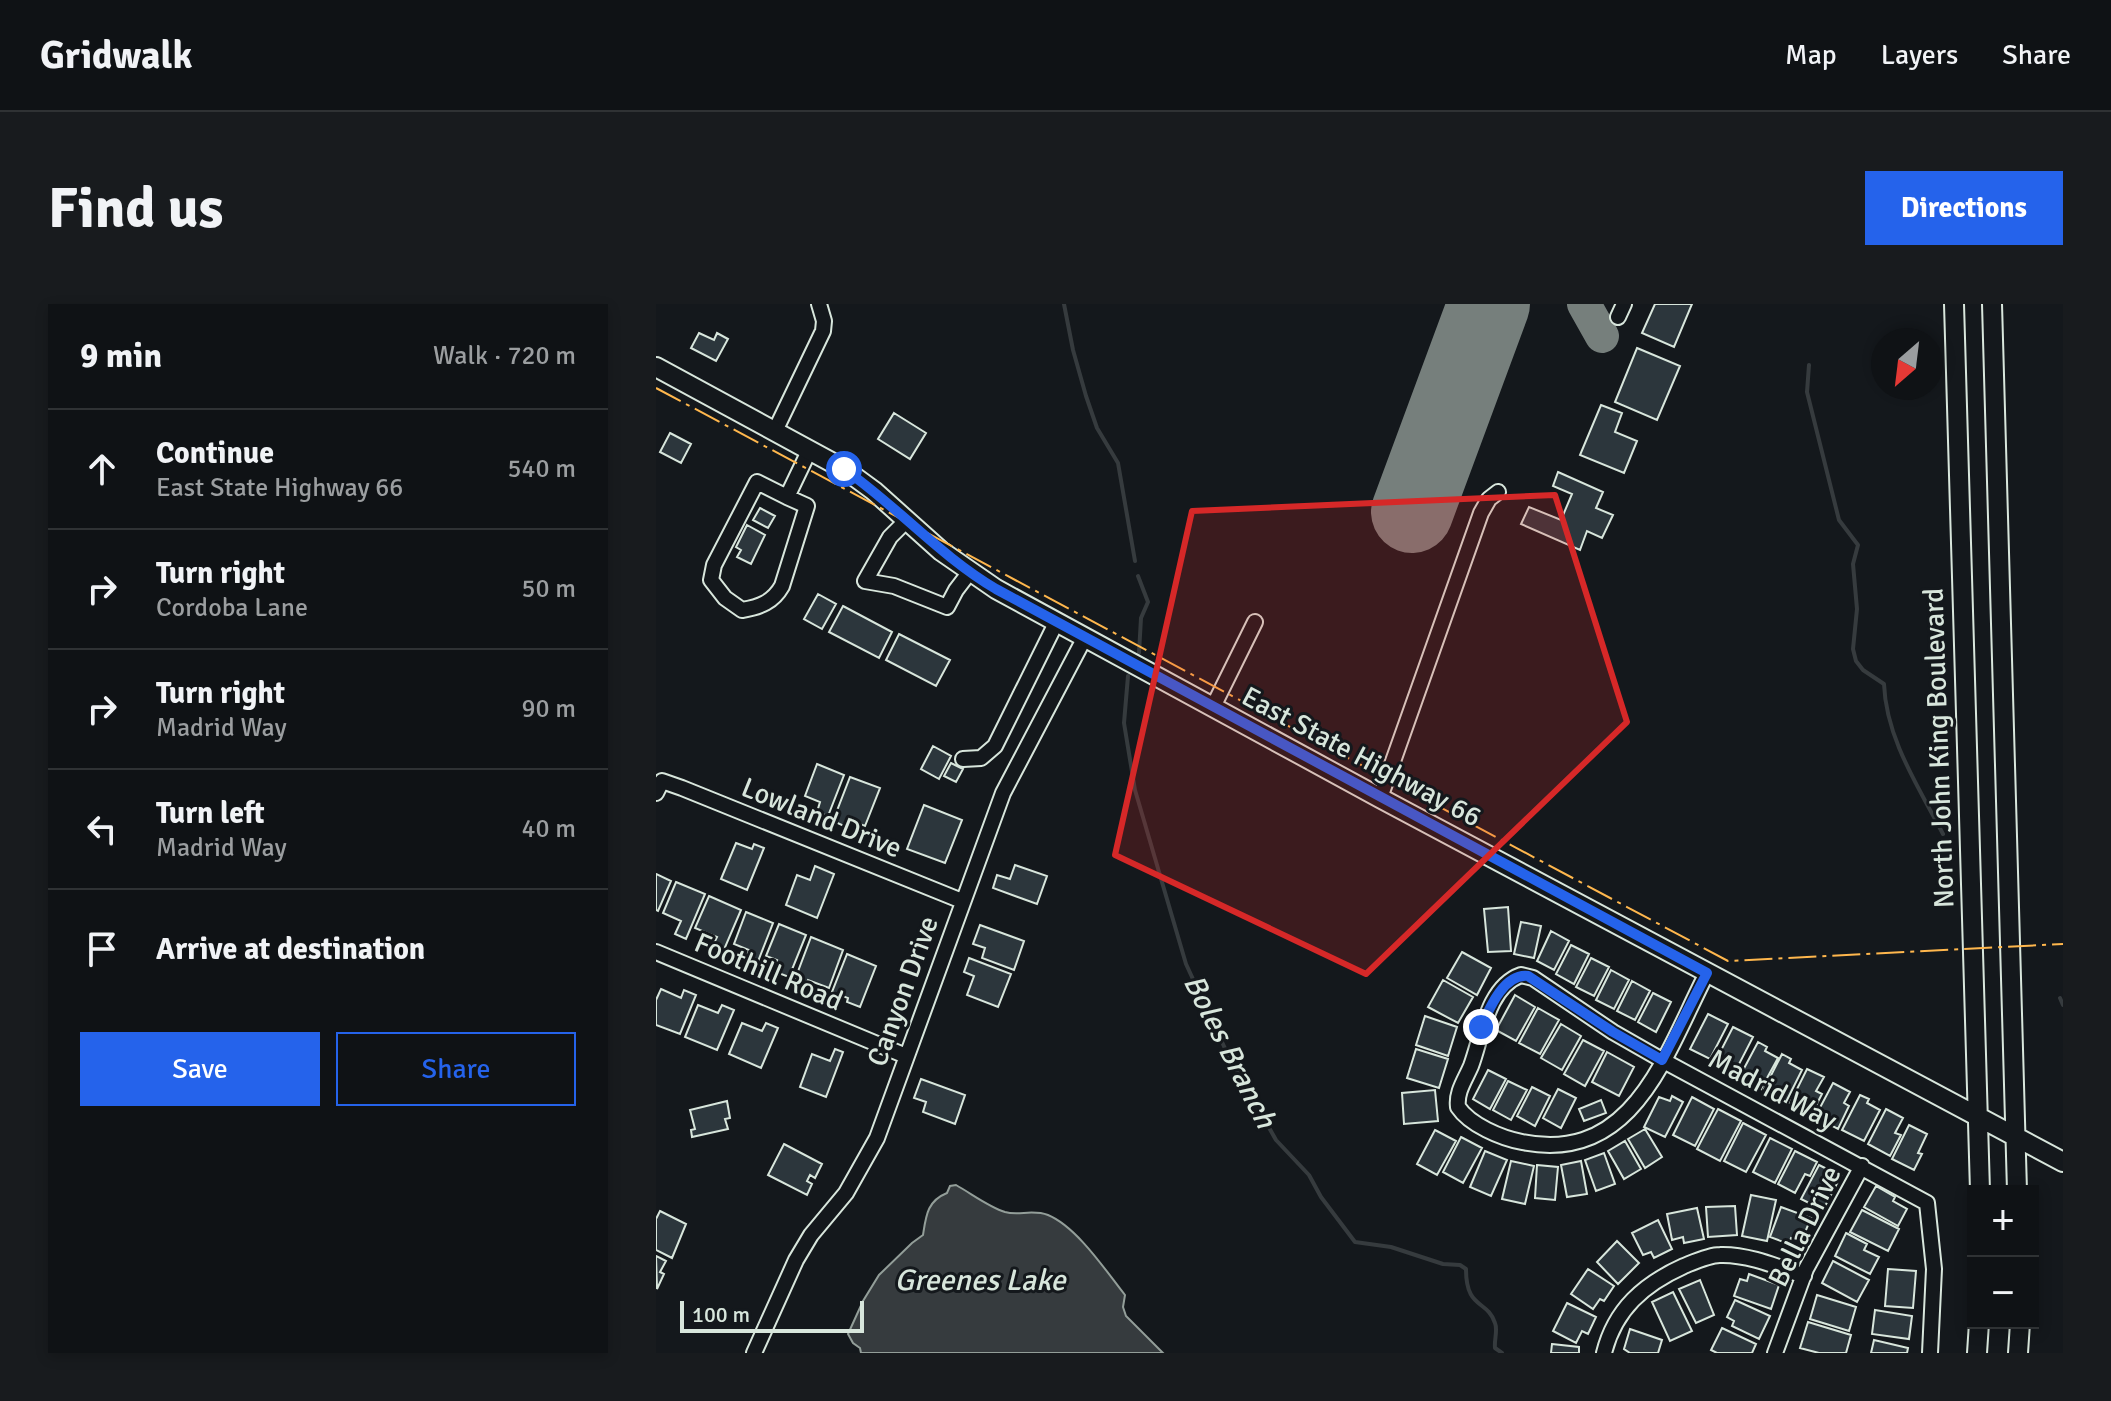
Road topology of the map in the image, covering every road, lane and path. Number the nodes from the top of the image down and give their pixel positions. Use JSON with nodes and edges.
{"nodes":[{"id":1,"x":819,"y":304,"type":"edge"},
{"id":2,"x":1954,"y":304,"type":"edge"},
{"id":3,"x":1992,"y":304,"type":"edge"},
{"id":4,"x":656,"y":367,"type":"edge"},
{"id":5,"x":775,"y":431,"type":"junction"},
{"id":6,"x":810,"y":449,"type":"junction"},
{"id":7,"x":1498,"y":492,"type":"dead end"},
{"id":8,"x":787,"y":497,"type":"junction"},
{"id":9,"x":907,"y":520,"type":"junction"},
{"id":10,"x":969,"y":573,"type":"junction"},
{"id":11,"x":1255,"y":622,"type":"dead end"},
{"id":12,"x":1056,"y":623,"type":"junction"},
{"id":13,"x":1084,"y":639,"type":"junction"},
{"id":14,"x":1213,"y":707,"type":"junction"},
{"id":15,"x":963,"y":759,"type":"dead end"},
{"id":16,"x":659,"y":787,"type":"edge"},
{"id":17,"x":1380,"y":798,"type":"junction"},
{"id":18,"x":962,"y":901,"type":"junction"},
{"id":19,"x":656,"y":952,"type":"edge"},
{"id":20,"x":1707,"y":973,"type":"junction"},
{"id":21,"x":906,"y":1056,"type":"junction"},
{"id":22,"x":1662,"y":1060,"type":"junction"},
{"id":23,"x":1976,"y":1116,"type":"junction"},
{"id":24,"x":2015,"y":1137,"type":"junction"},
{"id":25,"x":2063,"y":1162,"type":"edge"},
{"id":26,"x":1862,"y":1166,"type":"junction"},
{"id":27,"x":1980,"y":1185,"type":"edge"},
{"id":28,"x":2017,"y":1185,"type":"edge"},
{"id":29,"x":1804,"y":1276,"type":"junction"},
{"id":30,"x":1979,"y":1329,"type":"edge"},
{"id":31,"x":2020,"y":1329,"type":"edge"},
{"id":32,"x":754,"y":1353,"type":"edge"},
{"id":33,"x":1604,"y":1353,"type":"edge"},
{"id":34,"x":1775,"y":1353,"type":"edge"},
{"id":35,"x":1930,"y":1353,"type":"edge"},
{"id":36,"x":1977,"y":1353,"type":"edge"},
{"id":37,"x":2018,"y":1353,"type":"edge"}],
"edges":[{"from":1,"to":5,"type":"street"},
{"from":2,"to":23,"type":"main road","name":"North John King Boulevard"},
{"from":3,"to":24,"type":"main road"},
{"from":4,"to":5,"type":"main road","name":"East State Highway 66"},
{"from":5,"to":6,"type":"main road","name":"East State Highway 66"},
{"from":6,"to":8,"type":"street"},
{"from":6,"to":9,"type":"main road","name":"East State Highway 66"},
{"from":7,"to":17,"type":"street"},
{"from":8,"to":8,"type":"street"},
{"from":9,"to":10,"type":"main road","name":"East State Highway 66"},
{"from":9,"to":10,"type":"street"},
{"from":10,"to":12,"type":"main road","name":"East State Highway 66"},
{"from":11,"to":14,"type":"street"},
{"from":12,"to":13,"type":"main road","name":"East State Highway 66"},
{"from":12,"to":15,"type":"street"},
{"from":13,"to":14,"type":"main road","name":"East State Highway 66"},
{"from":13,"to":18,"type":"street","name":"Canyon Drive"},
{"from":14,"to":17,"type":"main road","name":"East State Highway 66"},
{"from":16,"to":18,"type":"street","name":"Lowland Drive"},
{"from":17,"to":20,"type":"main road","name":"East State Highway 66"},
{"from":18,"to":21,"type":"street","name":"Canyon Drive"},
{"from":19,"to":21,"type":"street","name":"Foothill Road"},
{"from":20,"to":22,"type":"street"},
{"from":20,"to":23,"type":"main road","name":"East State Highway 66"},
{"from":21,"to":32,"type":"street","name":"Canyon Drive"},
{"from":22,"to":22,"type":"street","name":"Madrid Way"},
{"from":22,"to":26,"type":"street","name":"Madrid Way"},
{"from":23,"to":24,"type":"main road","name":"East State Highway 66"},
{"from":23,"to":27,"type":"main road","name":"North John King Boulevard"},
{"from":24,"to":25,"type":"main road","name":"East State Highway 66"},
{"from":24,"to":28,"type":"main road"},
{"from":26,"to":29,"type":"street","name":"Bella Drive"},
{"from":26,"to":35,"type":"street","name":"Madrid Way"},
{"from":29,"to":33,"type":"street"},
{"from":29,"to":34,"type":"street","name":"Bella Drive"},
{"from":30,"to":36,"type":"main road"},
{"from":31,"to":37,"type":"main road"}]}
